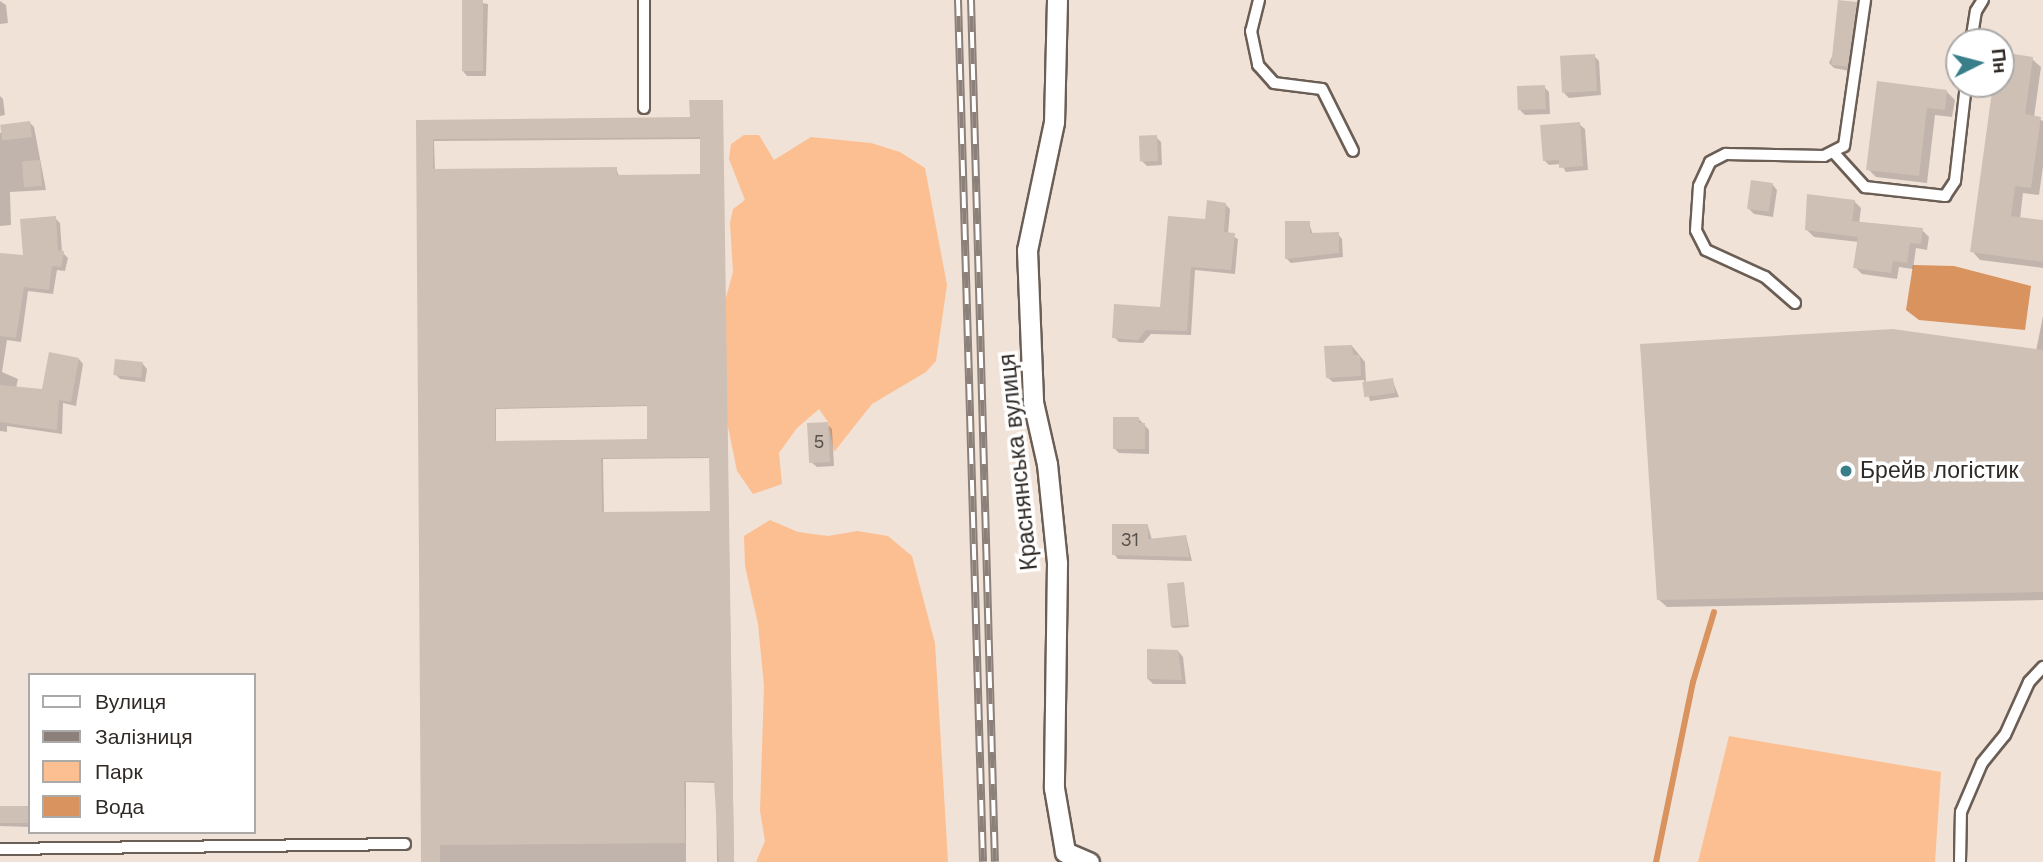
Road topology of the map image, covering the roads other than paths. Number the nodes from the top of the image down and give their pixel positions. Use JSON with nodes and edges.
{"nodes":[{"id":1,"x":644,"y":0,"type":"edge"},
{"id":2,"x":1057,"y":0,"type":"edge"},
{"id":3,"x":1259,"y":0,"type":"edge"},
{"id":4,"x":1865,"y":0,"type":"edge"},
{"id":5,"x":1983,"y":0,"type":"edge"},
{"id":6,"x":1973,"y":28,"type":"edge"},
{"id":7,"x":1964,"y":98,"type":"edge"},
{"id":8,"x":644,"y":108,"type":"dead end"},
{"id":9,"x":1353,"y":151,"type":"dead end"},
{"id":10,"x":1835,"y":154,"type":"junction"},
{"id":11,"x":1794,"y":303,"type":"dead end"},
{"id":12,"x":2043,"y":667,"type":"edge"},
{"id":13,"x":405,"y":844,"type":"dead end"},
{"id":14,"x":0,"y":849,"type":"edge"},
{"id":15,"x":1089,"y":862,"type":"edge"},
{"id":16,"x":1960,"y":862,"type":"edge"}],
"edges":[{"from":1,"to":8,"type":"lane"},
{"from":2,"to":15,"type":"street","name":"Краснянська вулиця"},
{"from":3,"to":9,"type":"lane"},
{"from":4,"to":10,"type":"lane"},
{"from":5,"to":6,"type":"lane"},
{"from":7,"to":10,"type":"lane"},
{"from":10,"to":11,"type":"lane"},
{"from":12,"to":16,"type":"lane"},
{"from":13,"to":14,"type":"lane"}]}
